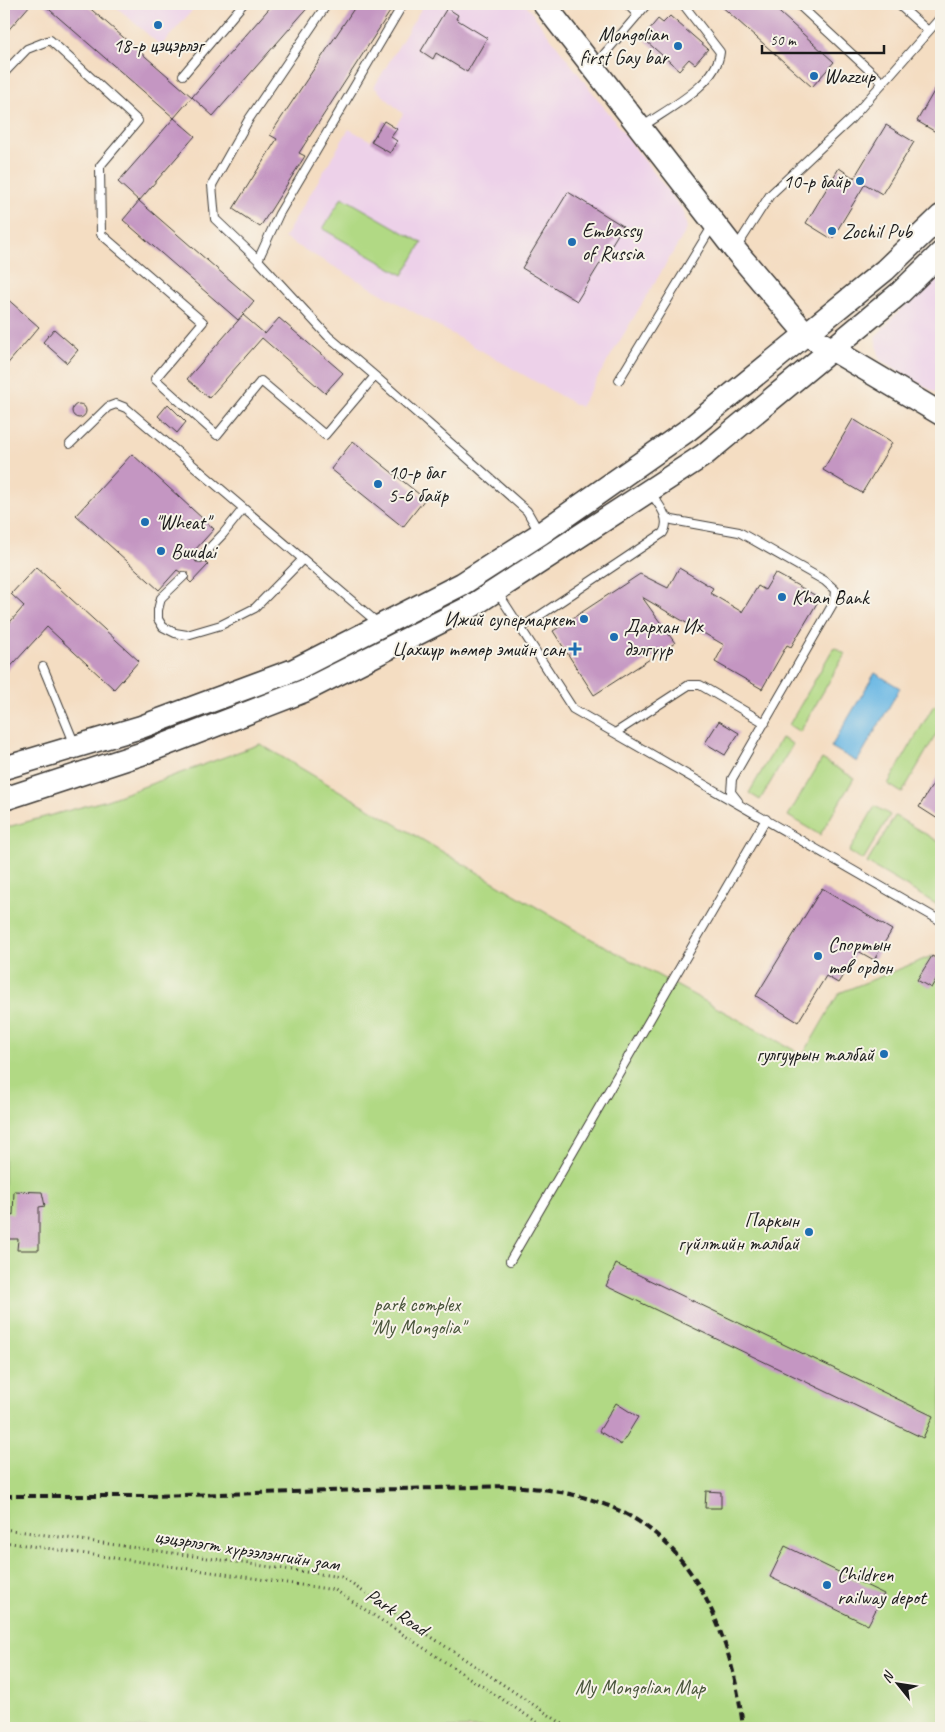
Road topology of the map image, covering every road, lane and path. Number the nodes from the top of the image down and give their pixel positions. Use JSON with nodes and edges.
{"nodes":[{"id":1,"x":243,"y":4,"type":"edge"},
{"id":2,"x":327,"y":4,"type":"edge"},
{"id":3,"x":403,"y":4,"type":"edge"},
{"id":4,"x":544,"y":4,"type":"edge"},
{"id":5,"x":627,"y":4,"type":"edge"},
{"id":6,"x":647,"y":4,"type":"edge"},
{"id":7,"x":683,"y":4,"type":"edge"},
{"id":8,"x":798,"y":4,"type":"edge"},
{"id":9,"x":898,"y":4,"type":"edge"},
{"id":10,"x":638,"y":15,"type":"junction"},
{"id":11,"x":941,"y":17,"type":"edge"},
{"id":12,"x":928,"y":31,"type":"junction"},
{"id":13,"x":593,"y":67,"type":"junction"},
{"id":14,"x":4,"y":73,"type":"edge"},
{"id":15,"x":183,"y":75,"type":"dead end"},
{"id":16,"x":883,"y":83,"type":"junction"},
{"id":17,"x":640,"y":128,"type":"junction"},
{"id":18,"x":941,"y":216,"type":"edge"},
{"id":19,"x":714,"y":223,"type":"junction"},
{"id":20,"x":734,"y":250,"type":"junction"},
{"id":21,"x":941,"y":253,"type":"edge"},
{"id":22,"x":258,"y":260,"type":"junction"},
{"id":23,"x":806,"y":334,"type":"junction"},
{"id":24,"x":832,"y":349,"type":"junction"},
{"id":25,"x":375,"y":376,"type":"junction"},
{"id":26,"x":619,"y":380,"type":"dead end"},
{"id":27,"x":941,"y":414,"type":"edge"},
{"id":28,"x":70,"y":444,"type":"dead end"},
{"id":29,"x":649,"y":491,"type":"junction"},
{"id":30,"x":243,"y":509,"type":"junction"},
{"id":31,"x":665,"y":516,"type":"junction"},
{"id":32,"x":540,"y":534,"type":"junction"},
{"id":33,"x":200,"y":558,"type":"dead end"},
{"id":34,"x":303,"y":559,"type":"junction"},
{"id":35,"x":184,"y":576,"type":"dead end"},
{"id":36,"x":497,"y":591,"type":"junction"},
{"id":37,"x":381,"y":626,"type":"junction"},
{"id":38,"x":521,"y":628,"type":"junction"},
{"id":39,"x":43,"y":667,"type":"dead end"},
{"id":40,"x":765,"y":723,"type":"junction"},
{"id":41,"x":615,"y":733,"type":"junction"},
{"id":42,"x":75,"y":747,"type":"junction"},
{"id":43,"x":4,"y":768,"type":"edge"},
{"id":44,"x":4,"y":799,"type":"edge"},
{"id":45,"x":741,"y":804,"type":"junction"},
{"id":46,"x":766,"y":819,"type":"junction"},
{"id":47,"x":941,"y":921,"type":"edge"},
{"id":48,"x":510,"y":1261,"type":"dead end"},
{"id":49,"x":4,"y":1529,"type":"edge"},
{"id":50,"x":4,"y":1542,"type":"edge"},
{"id":51,"x":546,"y":1728,"type":"edge"},
{"id":52,"x":557,"y":1728,"type":"edge"}],
"edges":[{"from":1,"to":15,"type":"lane"},
{"from":2,"to":22,"type":"lane"},
{"from":3,"to":22,"type":"lane"},
{"from":4,"to":13,"type":"main road"},
{"from":5,"to":10,"type":"lane"},
{"from":6,"to":10,"type":"lane"},
{"from":7,"to":17,"type":"lane"},
{"from":8,"to":16,"type":"lane"},
{"from":9,"to":12,"type":"lane"},
{"from":10,"to":13,"type":"lane"},
{"from":11,"to":12,"type":"lane"},
{"from":12,"to":16,"type":"lane"},
{"from":13,"to":17,"type":"main road"},
{"from":14,"to":25,"type":"lane"},
{"from":16,"to":20,"type":"lane"},
{"from":17,"to":19,"type":"main road"},
{"from":18,"to":23,"type":"main road"},
{"from":19,"to":20,"type":"main road"},
{"from":19,"to":26,"type":"lane"},
{"from":20,"to":23,"type":"main road"},
{"from":21,"to":24,"type":"main road"},
{"from":22,"to":25,"type":"lane"},
{"from":23,"to":24,"type":"main road"},
{"from":23,"to":32,"type":"main road"},
{"from":24,"to":27,"type":"main road"},
{"from":24,"to":29,"type":"main road"},
{"from":25,"to":32,"type":"lane"},
{"from":28,"to":30,"type":"lane"},
{"from":29,"to":31,"type":"lane"},
{"from":29,"to":36,"type":"main road"},
{"from":30,"to":33,"type":"lane"},
{"from":30,"to":34,"type":"lane"},
{"from":31,"to":38,"type":"lane"},
{"from":31,"to":40,"type":"lane"},
{"from":32,"to":37,"type":"main road"},
{"from":34,"to":35,"type":"lane"},
{"from":34,"to":37,"type":"lane"},
{"from":36,"to":38,"type":"lane"},
{"from":36,"to":44,"type":"main road"},
{"from":37,"to":42,"type":"main road"},
{"from":38,"to":41,"type":"lane"},
{"from":39,"to":42,"type":"lane"},
{"from":40,"to":41,"type":"lane"},
{"from":40,"to":45,"type":"lane"},
{"from":41,"to":45,"type":"lane"},
{"from":42,"to":43,"type":"main road"},
{"from":45,"to":46,"type":"lane"},
{"from":46,"to":47,"type":"lane"},
{"from":46,"to":48,"type":"lane"},
{"from":49,"to":52,"type":"path","name":"цэцэрлэгт хүрээлэнгийн зам"},
{"from":50,"to":51,"type":"path","name":"Park Road"}]}
